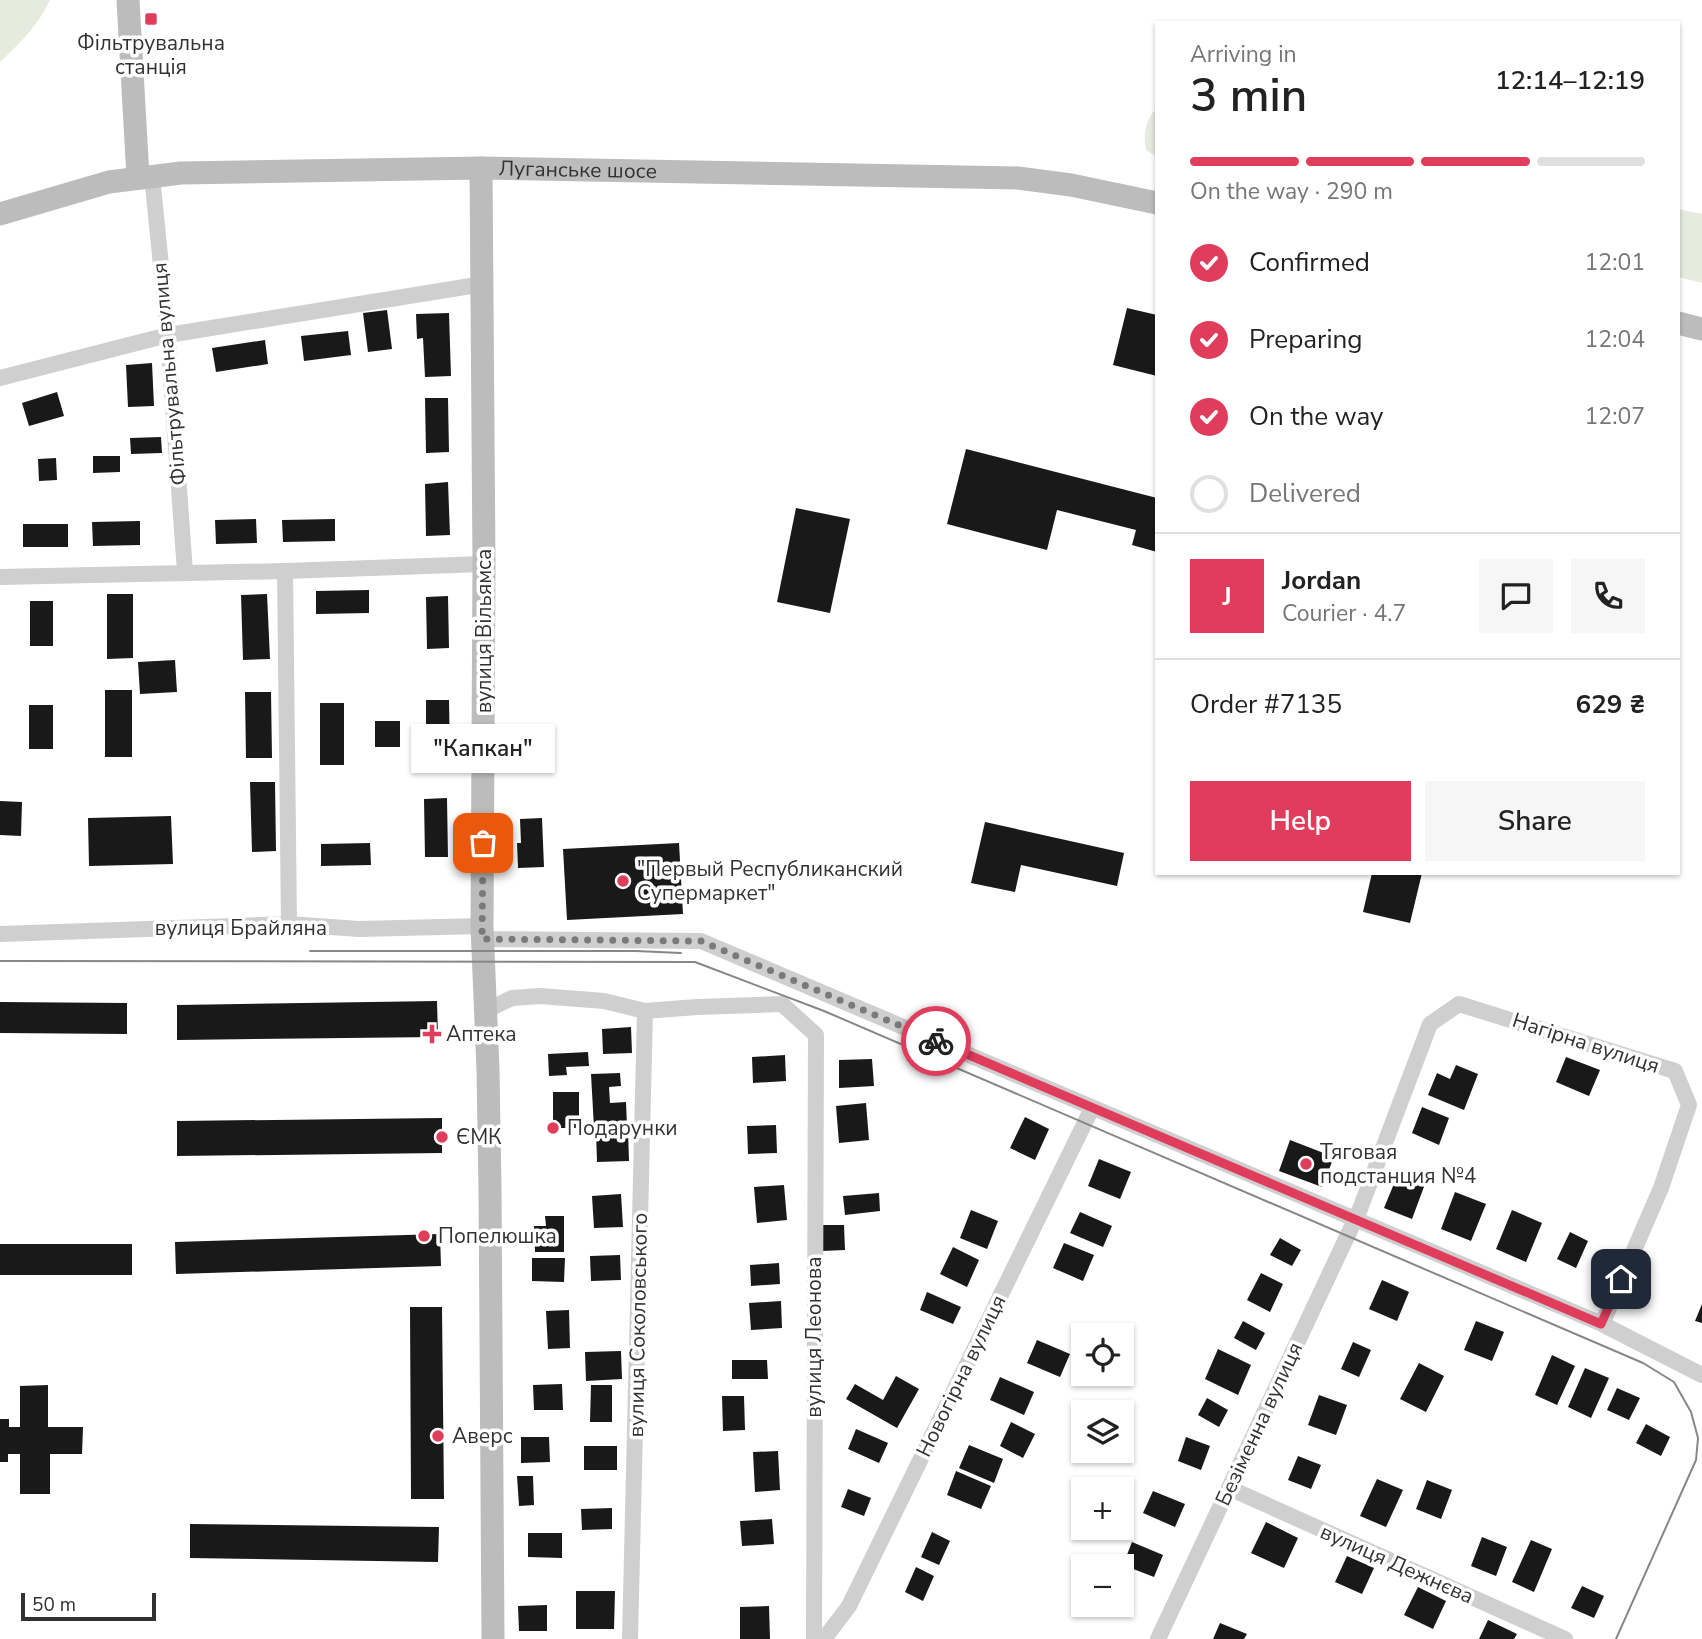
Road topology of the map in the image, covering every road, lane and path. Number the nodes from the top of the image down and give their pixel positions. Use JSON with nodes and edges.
{"nodes":[{"id":1,"x":128,"y":0,"type":"edge"},
{"id":2,"x":481,"y":168,"type":"junction"},
{"id":3,"x":145,"y":177,"type":"junction"},
{"id":4,"x":1155,"y":203,"type":"edge"},
{"id":5,"x":0,"y":214,"type":"edge"},
{"id":6,"x":483,"y":284,"type":"junction"},
{"id":7,"x":1680,"y":324,"type":"edge"},
{"id":8,"x":1702,"y":329,"type":"edge"},
{"id":9,"x":168,"y":335,"type":"junction"},
{"id":10,"x":0,"y":378,"type":"edge"},
{"id":11,"x":484,"y":564,"type":"junction"},
{"id":12,"x":285,"y":571,"type":"junction"},
{"id":13,"x":185,"y":572,"type":"junction"},
{"id":14,"x":0,"y":577,"type":"edge"},
{"id":15,"x":289,"y":925,"type":"junction"},
{"id":16,"x":482,"y":933,"type":"junction"},
{"id":17,"x":0,"y":934,"type":"edge"},
{"id":18,"x":485,"y":1011,"type":"junction"},
{"id":19,"x":645,"y":1011,"type":"junction"},
{"id":20,"x":1092,"y":1108,"type":"junction"},
{"id":21,"x":1357,"y":1214,"type":"junction"},
{"id":22,"x":1601,"y":1324,"type":"junction"},
{"id":23,"x":1702,"y":1374,"type":"edge"},
{"id":24,"x":1229,"y":1488,"type":"junction"},
{"id":25,"x":493,"y":1639,"type":"edge"},
{"id":26,"x":630,"y":1639,"type":"edge"},
{"id":27,"x":814,"y":1639,"type":"edge"},
{"id":28,"x":824,"y":1639,"type":"edge"},
{"id":29,"x":1158,"y":1639,"type":"edge"},
{"id":30,"x":1565,"y":1639,"type":"edge"}],
"edges":[{"from":1,"to":3,"type":"street"},
{"from":2,"to":3,"type":"street","name":"Луганське шосе"},
{"from":2,"to":4,"type":"street","name":"Луганське шосе"},
{"from":2,"to":6,"type":"street","name":"вулиця Вільямса"},
{"from":3,"to":5,"type":"street","name":"Луганське шосе"},
{"from":3,"to":9,"type":"street","name":"Фільтрувальна вулиця"},
{"from":6,"to":9,"type":"street"},
{"from":6,"to":11,"type":"street","name":"вулиця Вільямса"},
{"from":7,"to":8,"type":"street"},
{"from":9,"to":10,"type":"street"},
{"from":9,"to":13,"type":"street","name":"Фільтрувальна вулиця"},
{"from":11,"to":12,"type":"street"},
{"from":11,"to":16,"type":"street","name":"вулиця Вільямса"},
{"from":12,"to":13,"type":"street"},
{"from":12,"to":15,"type":"street"},
{"from":13,"to":14,"type":"street"},
{"from":15,"to":16,"type":"street","name":"вулиця Брайляна"},
{"from":15,"to":17,"type":"street","name":"вулиця Брайляна"},
{"from":16,"to":18,"type":"street","name":"вулиця Вільямса"},
{"from":16,"to":20,"type":"street"},
{"from":18,"to":19,"type":"street"},
{"from":18,"to":25,"type":"street","name":"вулиця Вільямса"},
{"from":19,"to":26,"type":"street","name":"вулиця Соколовського"},
{"from":19,"to":27,"type":"street","name":"вулиця Леонова"},
{"from":20,"to":21,"type":"street"},
{"from":20,"to":28,"type":"street","name":"Новогірна вулиця"},
{"from":21,"to":22,"type":"street"},
{"from":21,"to":22,"type":"street","name":"Нагірна вулиця"},
{"from":21,"to":24,"type":"street","name":"Безіменна вулиця"},
{"from":22,"to":23,"type":"street"},
{"from":24,"to":29,"type":"street","name":"Безіменна вулиця"},
{"from":24,"to":30,"type":"street","name":"вулиця Дежнєва"}]}
